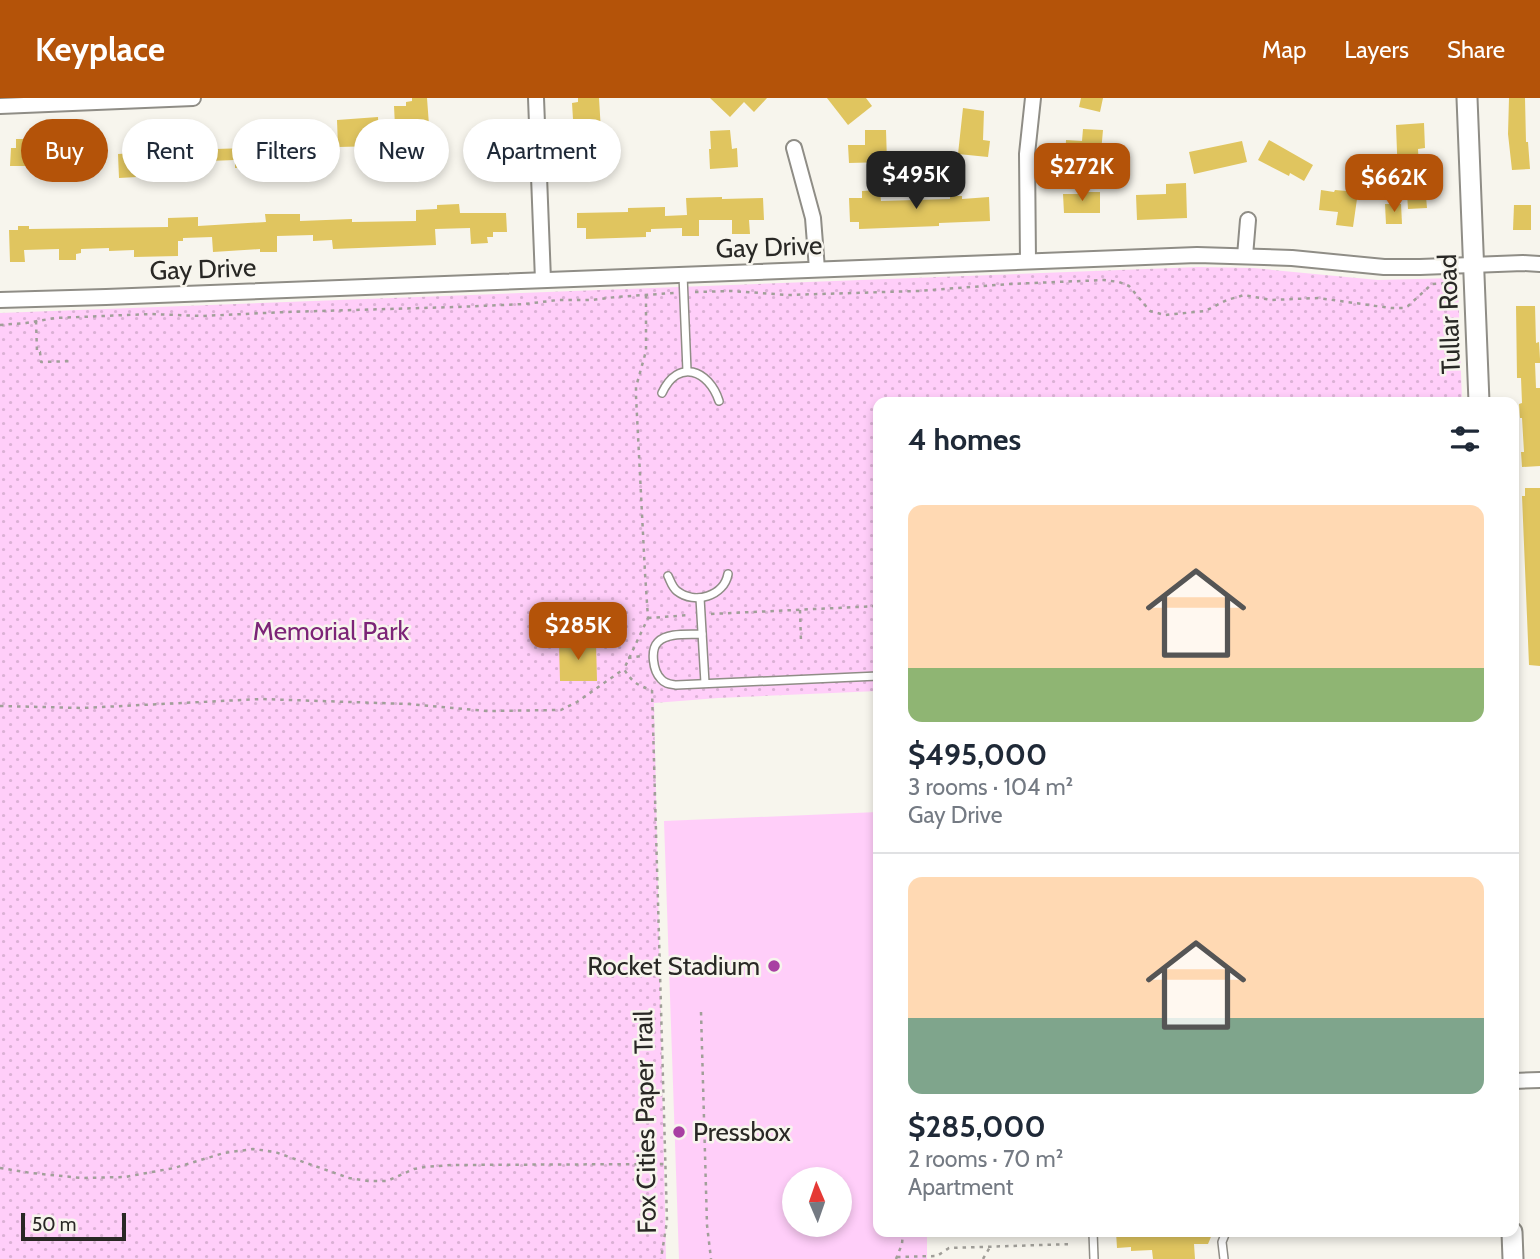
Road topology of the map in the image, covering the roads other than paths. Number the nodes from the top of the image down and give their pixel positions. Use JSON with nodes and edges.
{"nodes":[{"id":1,"x":193,"y":98,"type":"edge"},
{"id":2,"x":536,"y":98,"type":"edge"},
{"id":3,"x":1033,"y":98,"type":"edge"},
{"id":4,"x":1467,"y":98,"type":"edge"},
{"id":5,"x":0,"y":106,"type":"edge"},
{"id":6,"x":794,"y":148,"type":"dead end"},
{"id":7,"x":1248,"y":220,"type":"dead end"},
{"id":8,"x":1245,"y":256,"type":"junction"},
{"id":9,"x":1028,"y":261,"type":"junction"},
{"id":10,"x":1540,"y":264,"type":"edge"},
{"id":11,"x":1473,"y":265,"type":"junction"},
{"id":12,"x":817,"y":269,"type":"junction"},
{"id":13,"x":683,"y":275,"type":"junction"},
{"id":14,"x":543,"y":280,"type":"junction"},
{"id":15,"x":0,"y":300,"type":"edge"},
{"id":16,"x":687,"y":371,"type":"junction"},
{"id":17,"x":662,"y":393,"type":"dead end"},
{"id":18,"x":1479,"y":397,"type":"edge"},
{"id":19,"x":719,"y":401,"type":"dead end"},
{"id":20,"x":728,"y":574,"type":"dead end"},
{"id":21,"x":668,"y":576,"type":"dead end"},
{"id":22,"x":700,"y":598,"type":"junction"},
{"id":23,"x":702,"y":634,"type":"junction"},
{"id":24,"x":873,"y":676,"type":"edge"},
{"id":25,"x":705,"y":683,"type":"junction"},
{"id":26,"x":1540,"y":1080,"type":"edge"},
{"id":27,"x":1519,"y":1081,"type":"edge"},
{"id":28,"x":1093,"y":1237,"type":"edge"},
{"id":29,"x":1224,"y":1237,"type":"edge"},
{"id":30,"x":1512,"y":1237,"type":"edge"},
{"id":31,"x":1094,"y":1259,"type":"edge"},
{"id":32,"x":1224,"y":1259,"type":"edge"},
{"id":33,"x":1513,"y":1259,"type":"edge"}],
"edges":[{"from":1,"to":5,"type":"street"},
{"from":2,"to":14,"type":"street"},
{"from":3,"to":9,"type":"street"},
{"from":4,"to":11,"type":"main road","name":"Tullar Road"},
{"from":6,"to":12,"type":"street"},
{"from":7,"to":8,"type":"street"},
{"from":8,"to":9,"type":"street","name":"Gay Drive"},
{"from":8,"to":11,"type":"street","name":"Gay Drive"},
{"from":9,"to":12,"type":"street","name":"Gay Drive"},
{"from":10,"to":11,"type":"street","name":"Gay Drive"},
{"from":11,"to":18,"type":"main road","name":"Tullar Road"},
{"from":12,"to":13,"type":"street","name":"Gay Drive"},
{"from":13,"to":14,"type":"street","name":"Gay Drive"},
{"from":13,"to":16,"type":"lane"},
{"from":14,"to":15,"type":"street","name":"Gay Drive"},
{"from":16,"to":17,"type":"lane"},
{"from":16,"to":19,"type":"lane"},
{"from":20,"to":22,"type":"lane"},
{"from":21,"to":22,"type":"lane"},
{"from":22,"to":23,"type":"lane"},
{"from":23,"to":25,"type":"lane"},
{"from":23,"to":25,"type":"lane"},
{"from":24,"to":25,"type":"lane"},
{"from":26,"to":27,"type":"street"},
{"from":28,"to":31,"type":"lane"},
{"from":29,"to":32,"type":"lane"},
{"from":30,"to":33,"type":"main road"}]}
